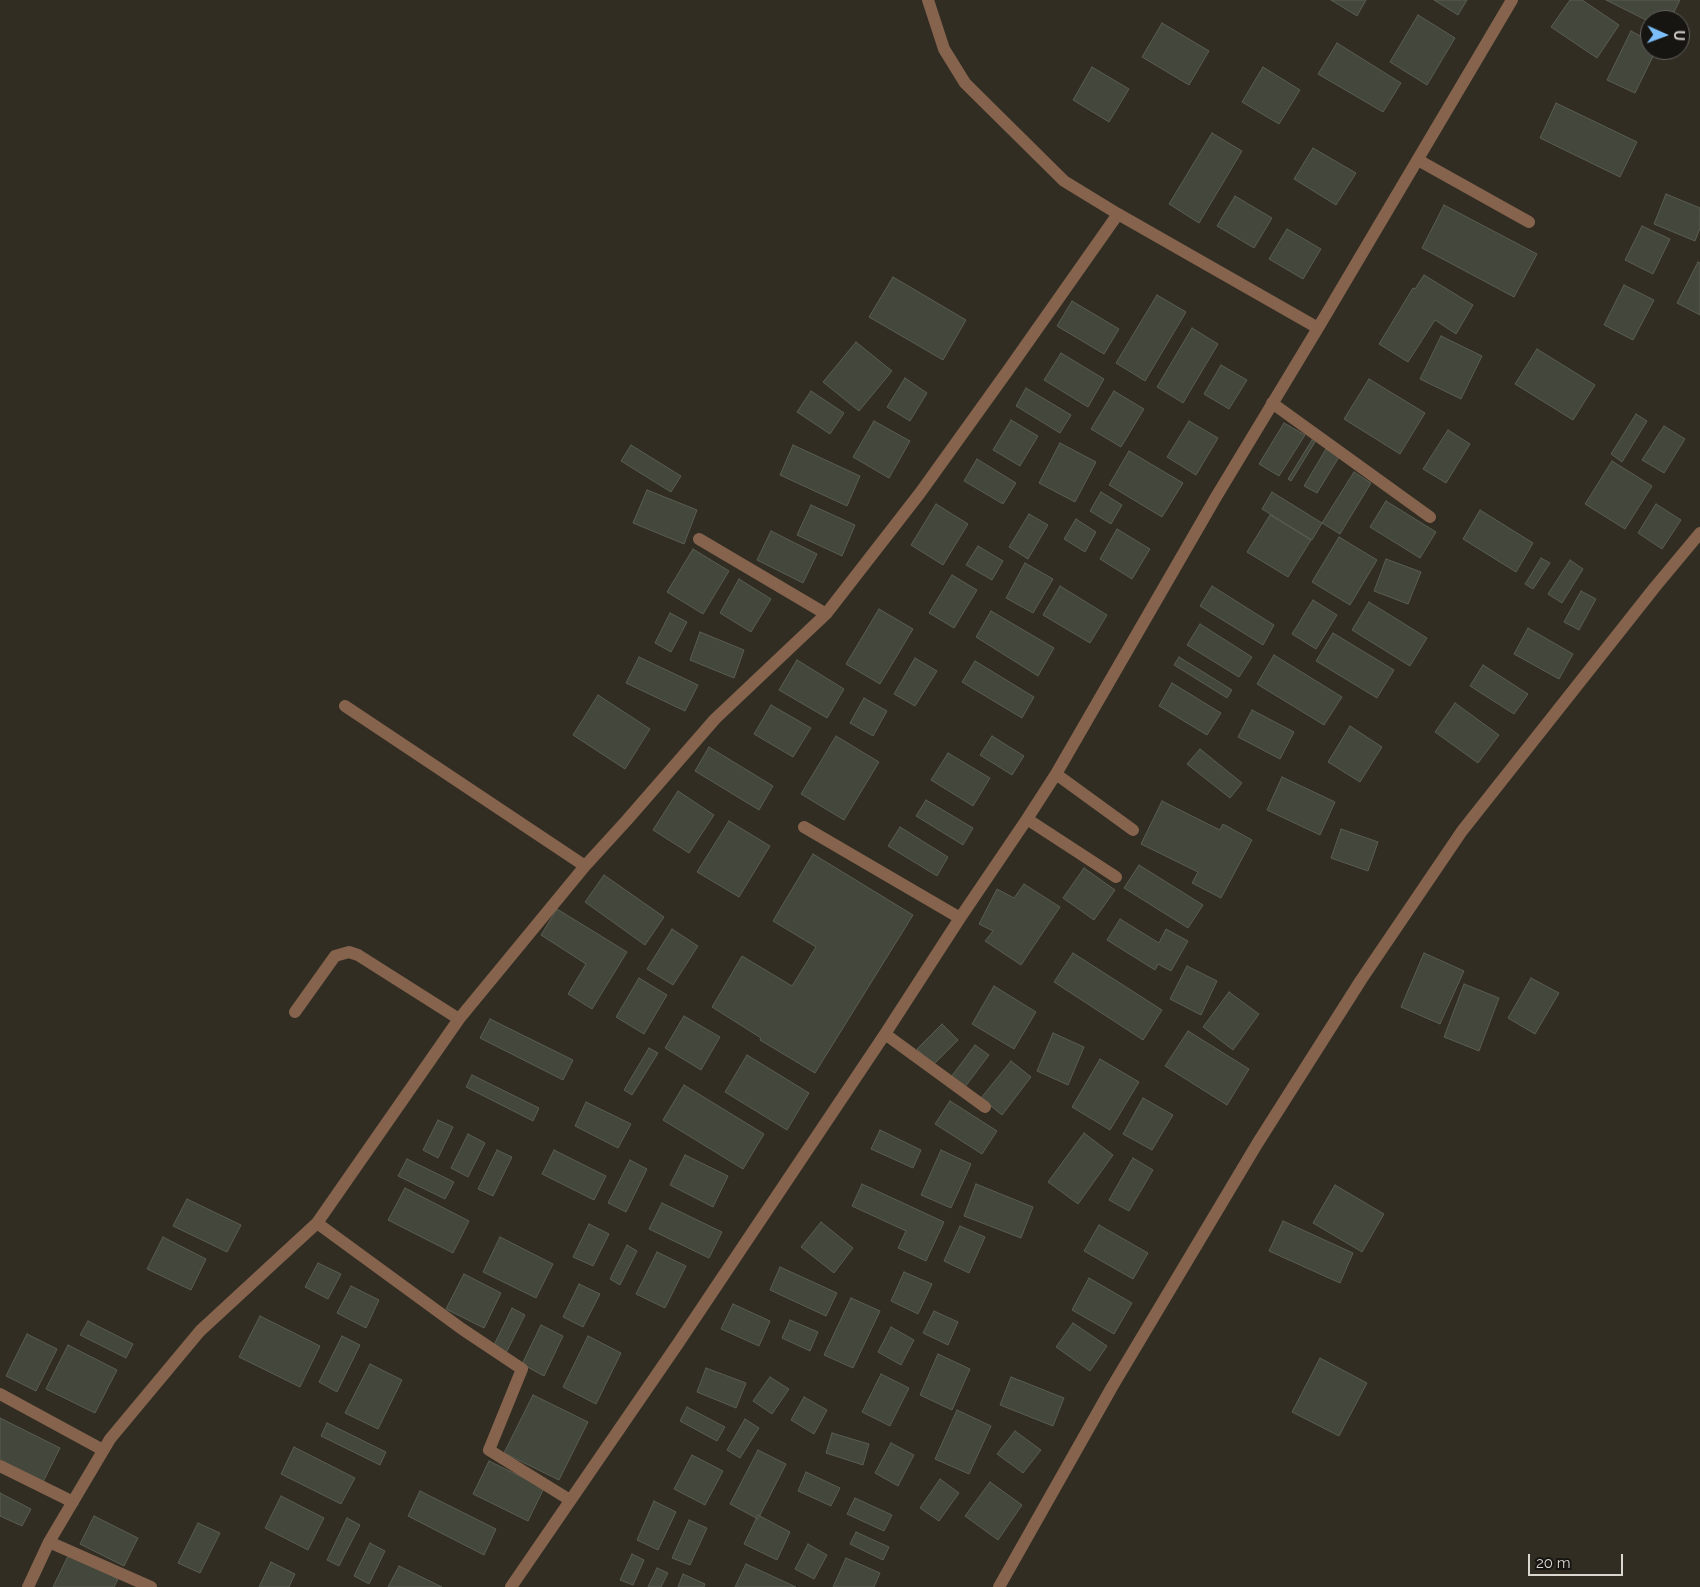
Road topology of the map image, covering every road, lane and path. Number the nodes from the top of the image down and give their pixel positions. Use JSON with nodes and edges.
{"nodes":[{"id":1,"x":928,"y":0,"type":"edge"},
{"id":2,"x":1512,"y":0,"type":"edge"},
{"id":3,"x":1418,"y":160,"type":"junction"},
{"id":4,"x":1118,"y":214,"type":"junction"},
{"id":5,"x":1529,"y":222,"type":"dead end"},
{"id":6,"x":1318,"y":328,"type":"junction"},
{"id":7,"x":1272,"y":403,"type":"junction"},
{"id":8,"x":1430,"y":517,"type":"dead end"},
{"id":9,"x":1700,"y":533,"type":"edge"},
{"id":10,"x":699,"y":539,"type":"dead end"},
{"id":11,"x":826,"y":614,"type":"junction"},
{"id":12,"x":345,"y":706,"type":"dead end"},
{"id":13,"x":1056,"y":774,"type":"junction"},
{"id":14,"x":1028,"y":819,"type":"junction"},
{"id":15,"x":804,"y":827,"type":"dead end"},
{"id":16,"x":1133,"y":830,"type":"dead end"},
{"id":17,"x":585,"y":866,"type":"junction"},
{"id":18,"x":1116,"y":877,"type":"dead end"},
{"id":19,"x":960,"y":918,"type":"junction"},
{"id":20,"x":295,"y":1012,"type":"dead end"},
{"id":21,"x":459,"y":1019,"type":"junction"},
{"id":22,"x":885,"y":1034,"type":"junction"},
{"id":23,"x":985,"y":1107,"type":"dead end"},
{"id":24,"x":318,"y":1223,"type":"junction"},
{"id":25,"x":0,"y":1394,"type":"edge"},
{"id":26,"x":103,"y":1450,"type":"junction"},
{"id":27,"x":0,"y":1466,"type":"edge"},
{"id":28,"x":570,"y":1500,"type":"junction"},
{"id":29,"x":73,"y":1502,"type":"junction"},
{"id":30,"x":50,"y":1542,"type":"junction"},
{"id":31,"x":28,"y":1587,"type":"edge"},
{"id":32,"x":151,"y":1587,"type":"edge"},
{"id":33,"x":511,"y":1587,"type":"edge"},
{"id":34,"x":999,"y":1587,"type":"edge"}],
"edges":[{"from":1,"to":4,"type":"street"},
{"from":2,"to":3,"type":"street"},
{"from":3,"to":5,"type":"street"},
{"from":3,"to":6,"type":"street"},
{"from":4,"to":6,"type":"street"},
{"from":4,"to":11,"type":"street"},
{"from":6,"to":7,"type":"street"},
{"from":7,"to":8,"type":"street"},
{"from":7,"to":13,"type":"street"},
{"from":9,"to":34,"type":"street"},
{"from":10,"to":11,"type":"street"},
{"from":11,"to":17,"type":"street"},
{"from":12,"to":17,"type":"street"},
{"from":13,"to":14,"type":"street"},
{"from":13,"to":16,"type":"street"},
{"from":14,"to":18,"type":"street"},
{"from":14,"to":19,"type":"street"},
{"from":15,"to":19,"type":"street"},
{"from":17,"to":21,"type":"street"},
{"from":19,"to":22,"type":"street"},
{"from":20,"to":21,"type":"street"},
{"from":21,"to":24,"type":"street"},
{"from":22,"to":23,"type":"street"},
{"from":22,"to":28,"type":"street"},
{"from":24,"to":26,"type":"street"},
{"from":24,"to":28,"type":"street"},
{"from":25,"to":26,"type":"street"},
{"from":26,"to":29,"type":"street"},
{"from":27,"to":29,"type":"street"},
{"from":28,"to":33,"type":"street"},
{"from":29,"to":30,"type":"street"},
{"from":30,"to":31,"type":"street"},
{"from":30,"to":32,"type":"street"}]}
